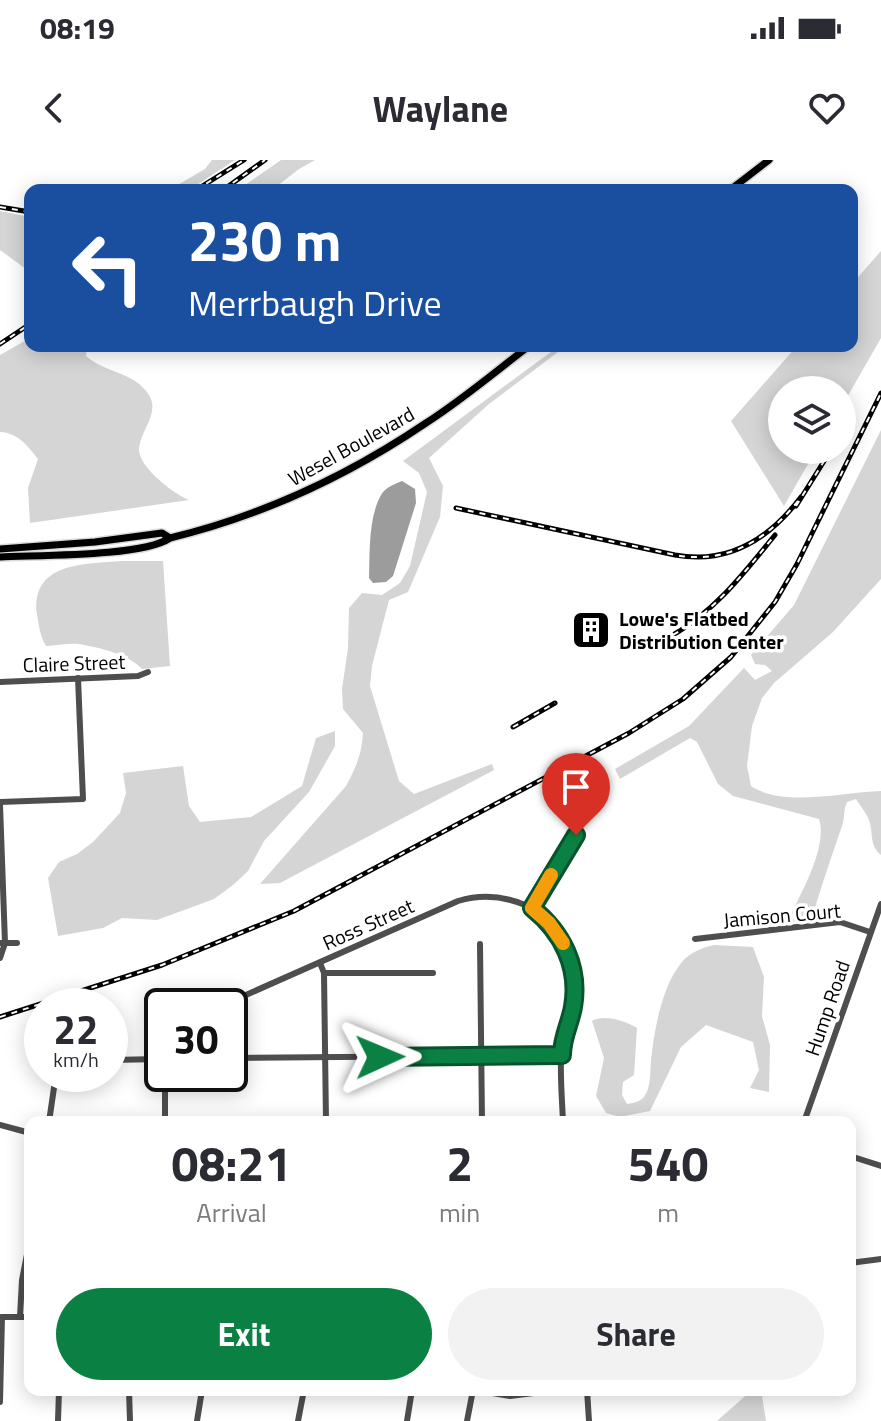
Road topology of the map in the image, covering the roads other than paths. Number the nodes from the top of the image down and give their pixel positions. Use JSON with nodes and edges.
{"nodes":[{"id":1,"x":769,"y":160,"type":"edge"},
{"id":2,"x":738,"y":184,"type":"edge"},
{"id":3,"x":521,"y":352,"type":"edge"},
{"id":4,"x":170,"y":538,"type":"junction"},
{"id":5,"x":0,"y":549,"type":"edge"},
{"id":6,"x":0,"y":557,"type":"edge"},
{"id":7,"x":148,"y":672,"type":"dead end"},
{"id":8,"x":78,"y":678,"type":"junction"},
{"id":9,"x":0,"y":682,"type":"edge"},
{"id":10,"x":0,"y":804,"type":"edge"},
{"id":11,"x":576,"y":835,"type":"dead end"},
{"id":12,"x":881,"y":904,"type":"edge"},
{"id":13,"x":532,"y":908,"type":"junction"},
{"id":14,"x":870,"y":932,"type":"junction"},
{"id":15,"x":695,"y":939,"type":"dead end"},
{"id":16,"x":2,"y":943,"type":"edge"},
{"id":17,"x":17,"y":943,"type":"dead end"},
{"id":18,"x":480,"y":944,"type":"dead end"},
{"id":19,"x":0,"y":958,"type":"edge"},
{"id":20,"x":320,"y":963,"type":"junction"},
{"id":21,"x":324,"y":973,"type":"junction"},
{"id":22,"x":433,"y":973,"type":"dead end"},
{"id":23,"x":248,"y":994,"type":"edge"},
{"id":24,"x":562,"y":1055,"type":"junction"},
{"id":25,"x":481,"y":1056,"type":"junction"},
{"id":26,"x":325,"y":1057,"type":"junction"},
{"id":27,"x":248,"y":1058,"type":"edge"},
{"id":28,"x":53,"y":1092,"type":"edge"},
{"id":29,"x":165,"y":1092,"type":"edge"},
{"id":30,"x":50,"y":1116,"type":"edge"},
{"id":31,"x":165,"y":1116,"type":"edge"},
{"id":32,"x":326,"y":1116,"type":"edge"},
{"id":33,"x":482,"y":1116,"type":"edge"},
{"id":34,"x":563,"y":1116,"type":"edge"},
{"id":35,"x":806,"y":1116,"type":"edge"},
{"id":36,"x":0,"y":1125,"type":"edge"},
{"id":37,"x":24,"y":1131,"type":"edge"},
{"id":38,"x":856,"y":1158,"type":"edge"},
{"id":39,"x":881,"y":1166,"type":"edge"},
{"id":40,"x":881,"y":1259,"type":"edge"},
{"id":41,"x":856,"y":1262,"type":"edge"},
{"id":42,"x":24,"y":1270,"type":"edge"},
{"id":43,"x":1,"y":1317,"type":"edge"},
{"id":44,"x":20,"y":1317,"type":"junction"},
{"id":45,"x":24,"y":1317,"type":"edge"},
{"id":46,"x":59,"y":1396,"type":"edge"},
{"id":47,"x":129,"y":1396,"type":"edge"},
{"id":48,"x":201,"y":1396,"type":"edge"},
{"id":49,"x":303,"y":1396,"type":"edge"},
{"id":50,"x":411,"y":1396,"type":"edge"},
{"id":51,"x":473,"y":1396,"type":"edge"},
{"id":52,"x":587,"y":1396,"type":"edge"},
{"id":53,"x":0,"y":1402,"type":"edge"},
{"id":54,"x":58,"y":1421,"type":"edge"},
{"id":55,"x":130,"y":1421,"type":"edge"},
{"id":56,"x":197,"y":1421,"type":"edge"},
{"id":57,"x":298,"y":1421,"type":"edge"},
{"id":58,"x":407,"y":1421,"type":"edge"},
{"id":59,"x":467,"y":1421,"type":"edge"},
{"id":60,"x":589,"y":1421,"type":"edge"}],
"edges":[{"from":1,"to":2,"type":"main road"},
{"from":3,"to":4,"type":"main road","name":"Wesel Boulevard"},
{"from":4,"to":5,"type":"main road","name":"Wesel Boulevard"},
{"from":4,"to":6,"type":"main road","name":"Wesel Boulevard"},
{"from":7,"to":8,"type":"street","name":"Claire Street"},
{"from":8,"to":9,"type":"street","name":"Claire Street"},
{"from":8,"to":10,"type":"street"},
{"from":10,"to":16,"type":"street"},
{"from":11,"to":13,"type":"street"},
{"from":12,"to":14,"type":"street","name":"Hump Road"},
{"from":13,"to":20,"type":"street","name":"Ross Street"},
{"from":13,"to":24,"type":"street"},
{"from":14,"to":15,"type":"street","name":"Jamison Court"},
{"from":14,"to":35,"type":"street","name":"Hump Road"},
{"from":16,"to":17,"type":"street"},
{"from":16,"to":19,"type":"street"},
{"from":18,"to":25,"type":"street"},
{"from":20,"to":21,"type":"street"},
{"from":20,"to":23,"type":"street","name":"Ross Street"},
{"from":21,"to":22,"type":"street"},
{"from":21,"to":26,"type":"street"},
{"from":24,"to":25,"type":"street"},
{"from":24,"to":34,"type":"street"},
{"from":25,"to":26,"type":"street"},
{"from":25,"to":33,"type":"street"},
{"from":26,"to":27,"type":"street"},
{"from":26,"to":32,"type":"street"},
{"from":28,"to":30,"type":"street"},
{"from":29,"to":31,"type":"street"},
{"from":36,"to":37,"type":"street"},
{"from":38,"to":39,"type":"street"},
{"from":40,"to":41,"type":"street"},
{"from":42,"to":44,"type":"street"},
{"from":43,"to":44,"type":"street"},
{"from":43,"to":53,"type":"street"},
{"from":44,"to":45,"type":"street"},
{"from":46,"to":54,"type":"street"},
{"from":47,"to":55,"type":"street"},
{"from":48,"to":56,"type":"street"},
{"from":49,"to":57,"type":"street"},
{"from":50,"to":58,"type":"street"},
{"from":51,"to":59,"type":"street"},
{"from":52,"to":60,"type":"street"}]}
